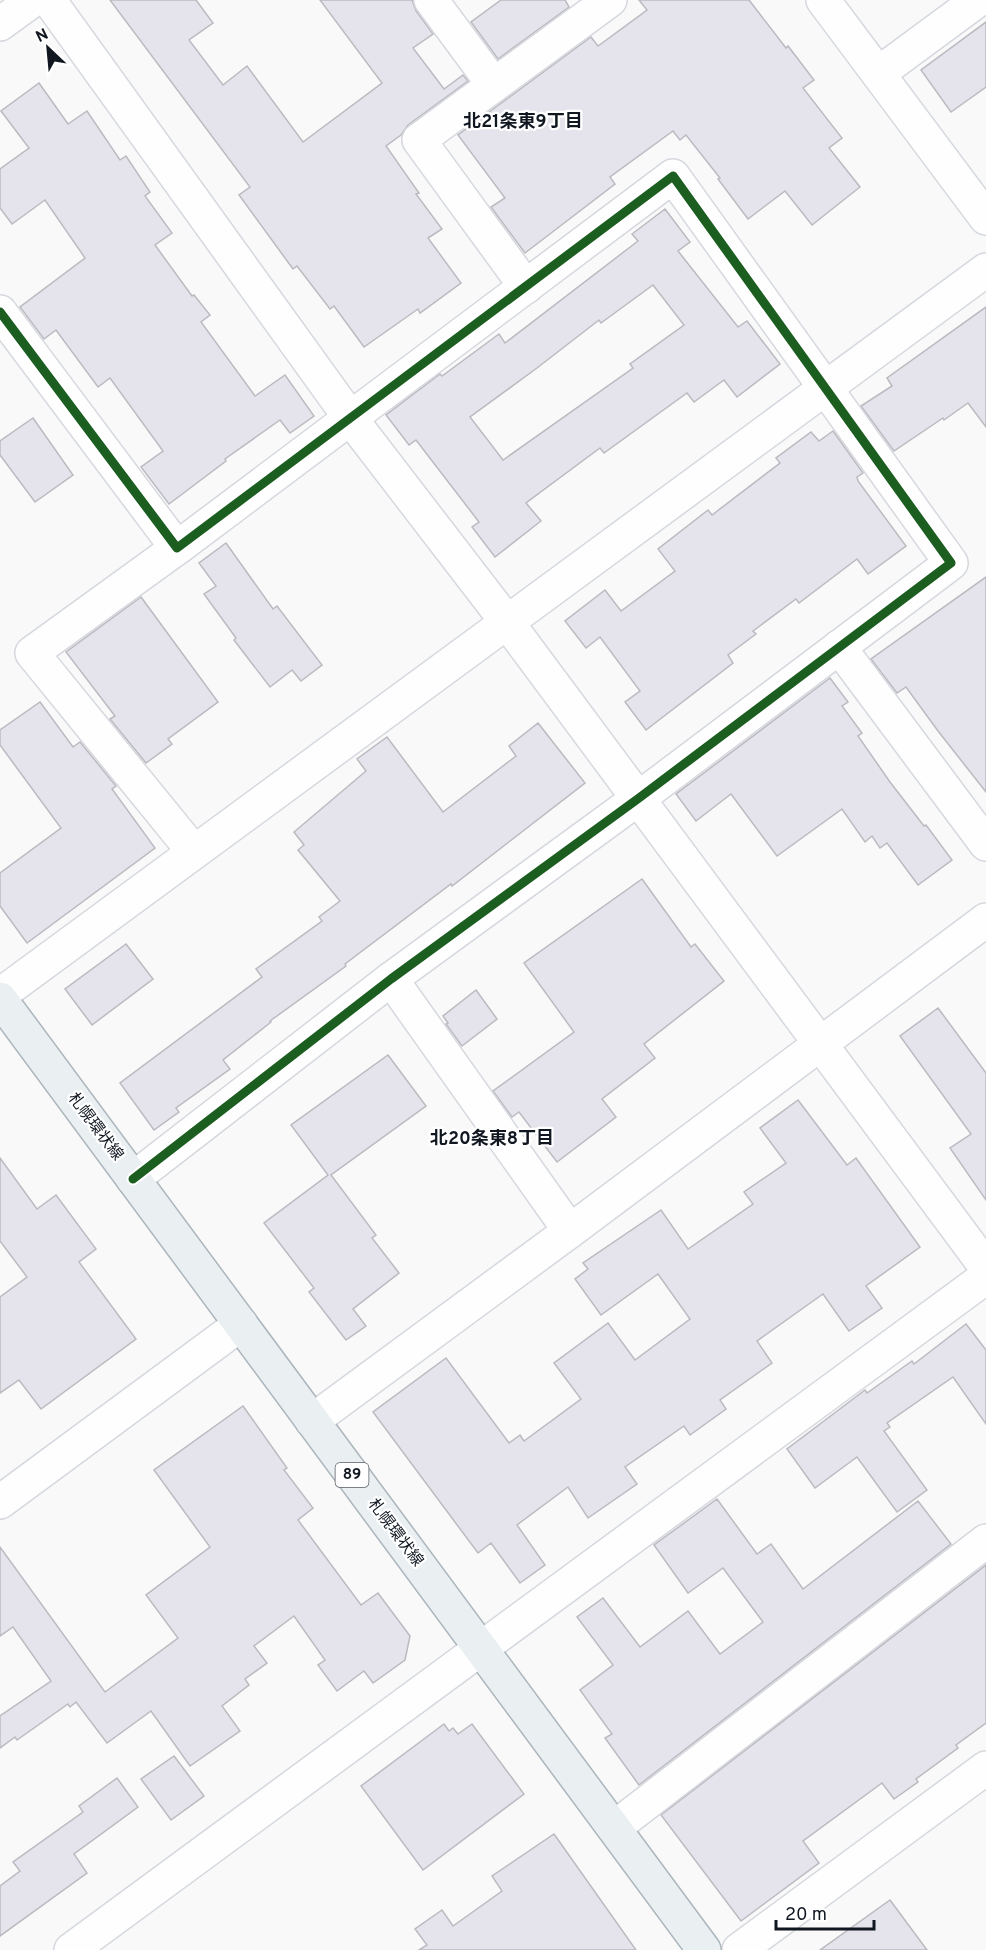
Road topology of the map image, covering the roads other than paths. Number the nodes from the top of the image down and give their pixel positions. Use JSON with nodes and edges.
{"nodes":[{"id":1,"x":33,"y":0,"type":"edge"},
{"id":2,"x":48,"y":0,"type":"edge"},
{"id":3,"x":431,"y":0,"type":"edge"},
{"id":4,"x":610,"y":0,"type":"edge"},
{"id":5,"x":823,"y":0,"type":"edge"},
{"id":6,"x":978,"y":0,"type":"edge"},
{"id":7,"x":0,"y":24,"type":"edge"},
{"id":8,"x":879,"y":73,"type":"junction"},
{"id":9,"x":494,"y":85,"type":"junction"},
{"id":10,"x":986,"y":218,"type":"edge"},
{"id":11,"x":986,"y":270,"type":"edge"},
{"id":12,"x":526,"y":287,"type":"junction"},
{"id":13,"x":2,"y":320,"type":"edge"},
{"id":14,"x":825,"y":387,"type":"junction"},
{"id":15,"x":351,"y":419,"type":"junction"},
{"id":16,"x":177,"y":548,"type":"junction"},
{"id":17,"x":507,"y":622,"type":"junction"},
{"id":18,"x":839,"y":647,"type":"junction"},
{"id":19,"x":639,"y":798,"type":"junction"},
{"id":20,"x":986,"y":844,"type":"edge"},
{"id":21,"x":194,"y":852,"type":"junction"},
{"id":22,"x":986,"y":920,"type":"edge"},
{"id":23,"x":392,"y":979,"type":"junction"},
{"id":24,"x":0,"y":995,"type":"edge"},
{"id":25,"x":0,"y":999,"type":"edge"},
{"id":26,"x":820,"y":1045,"type":"junction"},
{"id":27,"x":133,"y":1179,"type":"junction"},
{"id":28,"x":570,"y":1231,"type":"junction"},
{"id":29,"x":986,"y":1267,"type":"edge"},
{"id":30,"x":986,"y":1277,"type":"edge"},
{"id":31,"x":241,"y":1324,"type":"junction"},
{"id":32,"x":312,"y":1421,"type":"junction"},
{"id":33,"x":0,"y":1502,"type":"edge"},
{"id":34,"x":986,"y":1541,"type":"edge"},
{"id":35,"x":482,"y":1649,"type":"junction"},
{"id":36,"x":986,"y":1768,"type":"edge"},
{"id":37,"x":614,"y":1828,"type":"junction"},
{"id":38,"x":71,"y":1950,"type":"edge"},
{"id":39,"x":704,"y":1950,"type":"edge"},
{"id":40,"x":739,"y":1950,"type":"edge"}],
"edges":[{"from":1,"to":7,"type":"street"},
{"from":2,"to":15,"type":"street"},
{"from":3,"to":9,"type":"street"},
{"from":4,"to":9,"type":"street"},
{"from":5,"to":8,"type":"street"},
{"from":6,"to":8,"type":"street"},
{"from":8,"to":10,"type":"street"},
{"from":9,"to":12,"type":"street"},
{"from":11,"to":14,"type":"street"},
{"from":12,"to":14,"type":"street"},
{"from":12,"to":15,"type":"street"},
{"from":13,"to":16,"type":"street"},
{"from":14,"to":17,"type":"street"},
{"from":14,"to":18,"type":"street"},
{"from":15,"to":16,"type":"street"},
{"from":15,"to":17,"type":"street"},
{"from":16,"to":21,"type":"street"},
{"from":17,"to":19,"type":"street"},
{"from":17,"to":21,"type":"street"},
{"from":18,"to":19,"type":"street"},
{"from":18,"to":20,"type":"street"},
{"from":19,"to":23,"type":"street"},
{"from":19,"to":26,"type":"street"},
{"from":21,"to":24,"type":"street"},
{"from":22,"to":26,"type":"street"},
{"from":23,"to":27,"type":"street"},
{"from":23,"to":28,"type":"street"},
{"from":25,"to":27,"type":"main road","name":"札幌環状線","number":"89"},
{"from":26,"to":28,"type":"street"},
{"from":26,"to":29,"type":"street"},
{"from":27,"to":31,"type":"main road","name":"札幌環状線","number":"89"},
{"from":28,"to":32,"type":"street"},
{"from":30,"to":35,"type":"street"},
{"from":31,"to":32,"type":"main road","name":"札幌環状線","number":"89"},
{"from":31,"to":33,"type":"street"},
{"from":32,"to":35,"type":"main road","name":"札幌環状線","number":"89"},
{"from":34,"to":37,"type":"street"},
{"from":35,"to":37,"type":"main road","name":"札幌環状線","number":"89"},
{"from":35,"to":38,"type":"street"},
{"from":36,"to":40,"type":"street"},
{"from":37,"to":39,"type":"main road","name":"札幌環状線","number":"89"}]}
